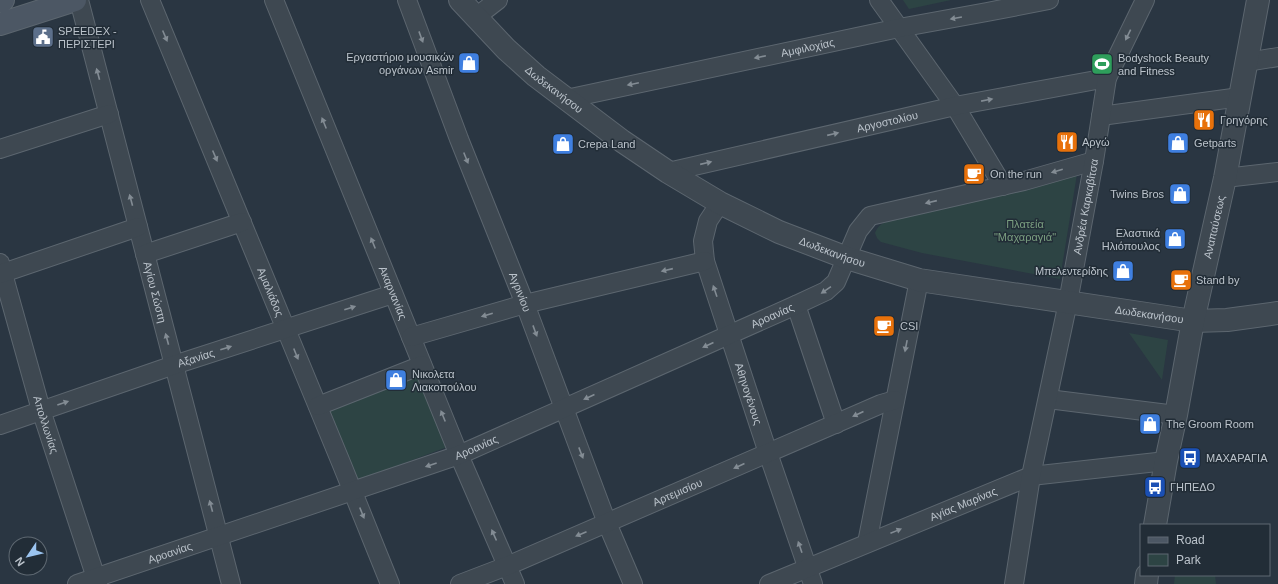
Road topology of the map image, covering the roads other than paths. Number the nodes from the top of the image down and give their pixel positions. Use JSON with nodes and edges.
{"nodes":[{"id":1,"x":3,"y":0,"type":"edge"},
{"id":2,"x":75,"y":0,"type":"edge"},
{"id":3,"x":79,"y":0,"type":"edge"},
{"id":4,"x":150,"y":0,"type":"edge"},
{"id":5,"x":274,"y":0,"type":"edge"},
{"id":6,"x":407,"y":0,"type":"edge"},
{"id":7,"x":460,"y":0,"type":"edge"},
{"id":8,"x":498,"y":0,"type":"edge"},
{"id":9,"x":879,"y":0,"type":"edge"},
{"id":10,"x":1049,"y":0,"type":"edge"},
{"id":11,"x":1145,"y":0,"type":"edge"},
{"id":12,"x":1258,"y":0,"type":"edge"},
{"id":13,"x":0,"y":1,"type":"edge"},
{"id":14,"x":985,"y":6,"type":"edge"},
{"id":15,"x":476,"y":17,"type":"junction"},
{"id":16,"x":0,"y":24,"type":"edge"},
{"id":17,"x":899,"y":28,"type":"junction"},
{"id":18,"x":1278,"y":57,"type":"edge"},
{"id":19,"x":1247,"y":62,"type":"junction"},
{"id":20,"x":1107,"y":78,"type":"junction"},
{"id":21,"x":1235,"y":97,"type":"junction"},
{"id":22,"x":566,"y":98,"type":"junction"},
{"id":23,"x":955,"y":106,"type":"junction"},
{"id":24,"x":109,"y":114,"type":"junction"},
{"id":25,"x":1101,"y":116,"type":"junction"},
{"id":26,"x":0,"y":149,"type":"edge"},
{"id":27,"x":1094,"y":161,"type":"junction"},
{"id":28,"x":668,"y":172,"type":"junction"},
{"id":29,"x":1278,"y":172,"type":"edge"},
{"id":30,"x":1225,"y":178,"type":"junction"},
{"id":31,"x":1003,"y":186,"type":"junction"},
{"id":32,"x":720,"y":203,"type":"junction"},
{"id":33,"x":242,"y":222,"type":"junction"},
{"id":34,"x":138,"y":227,"type":"junction"},
{"id":35,"x":145,"y":254,"type":"junction"},
{"id":36,"x":847,"y":258,"type":"junction"},
{"id":37,"x":705,"y":261,"type":"junction"},
{"id":38,"x":1,"y":270,"type":"edge"},
{"id":39,"x":919,"y":280,"type":"junction"},
{"id":40,"x":393,"y":294,"type":"junction"},
{"id":41,"x":1068,"y":302,"type":"junction"},
{"id":42,"x":525,"y":304,"type":"junction"},
{"id":43,"x":796,"y":305,"type":"junction"},
{"id":44,"x":1278,"y":313,"type":"edge"},
{"id":45,"x":1193,"y":321,"type":"junction"},
{"id":46,"x":286,"y":329,"type":"junction"},
{"id":47,"x":730,"y":335,"type":"junction"},
{"id":48,"x":411,"y":337,"type":"junction"},
{"id":49,"x":174,"y":365,"type":"junction"},
{"id":50,"x":422,"y":365,"type":"junction"},
{"id":51,"x":1048,"y":399,"type":"junction"},
{"id":52,"x":895,"y":400,"type":"junction"},
{"id":53,"x":318,"y":406,"type":"junction"},
{"id":54,"x":564,"y":408,"type":"junction"},
{"id":55,"x":41,"y":410,"type":"junction"},
{"id":56,"x":1176,"y":415,"type":"junction"},
{"id":57,"x":836,"y":424,"type":"junction"},
{"id":58,"x":0,"y":425,"type":"edge"},
{"id":59,"x":768,"y":453,"type":"junction"},
{"id":60,"x":459,"y":455,"type":"junction"},
{"id":61,"x":1166,"y":461,"type":"junction"},
{"id":62,"x":1031,"y":476,"type":"junction"},
{"id":63,"x":353,"y":492,"type":"junction"},
{"id":64,"x":607,"y":523,"type":"junction"},
{"id":65,"x":1156,"y":524,"type":"edge"},
{"id":66,"x":219,"y":536,"type":"junction"},
{"id":67,"x":867,"y":543,"type":"junction"},
{"id":68,"x":507,"y":566,"type":"junction"},
{"id":69,"x":810,"y":576,"type":"edge"},
{"id":70,"x":97,"y":581,"type":"edge"},
{"id":71,"x":77,"y":584,"type":"edge"},
{"id":72,"x":231,"y":584,"type":"edge"},
{"id":73,"x":390,"y":584,"type":"edge"},
{"id":74,"x":460,"y":584,"type":"edge"},
{"id":75,"x":515,"y":584,"type":"edge"},
{"id":76,"x":633,"y":584,"type":"edge"},
{"id":77,"x":769,"y":584,"type":"edge"},
{"id":78,"x":1014,"y":584,"type":"edge"}],
"edges":[{"from":1,"to":13,"type":"main road"},
{"from":2,"to":16,"type":"main road"},
{"from":24,"to":3,"type":"street","name":"Αγίου Σώστη","one_way":true},
{"from":4,"to":33,"type":"street","name":"Αμαλιάδος","one_way":true},
{"from":40,"to":5,"type":"street","name":"Ακαρνανίας","one_way":true},
{"from":6,"to":42,"type":"street","name":"Αγρινίου","one_way":true},
{"from":7,"to":15,"type":"street","name":"Δωδεκανήσου"},
{"from":8,"to":15,"type":"street"},
{"from":9,"to":17,"type":"street"},
{"from":10,"to":14,"type":"street","name":"Αμφιλοχίας"},
{"from":11,"to":20,"type":"street","name":"Ανδρέα Καρκαβίτσα","one_way":true},
{"from":12,"to":19,"type":"street","name":"Αναπαύσεως"},
{"from":14,"to":17,"type":"street","name":"Αμφιλοχίας","one_way":true},
{"from":15,"to":22,"type":"street","name":"Δωδεκανήσου"},
{"from":17,"to":22,"type":"street","name":"Αμφιλοχίας","one_way":true},
{"from":17,"to":23,"type":"street"},
{"from":18,"to":19,"type":"street"},
{"from":19,"to":21,"type":"street","name":"Αναπαύσεως"},
{"from":23,"to":20,"type":"street","name":"Αργοστολίου","one_way":true},
{"from":20,"to":25,"type":"street","name":"Ανδρέα Καρκαβίτσα"},
{"from":21,"to":25,"type":"street"},
{"from":21,"to":30,"type":"street","name":"Αναπαύσεως"},
{"from":22,"to":28,"type":"street","name":"Δωδεκανήσου"},
{"from":28,"to":23,"type":"street","name":"Αργοστολίου","one_way":true},
{"from":23,"to":31,"type":"street"},
{"from":24,"to":26,"type":"street"},
{"from":34,"to":24,"type":"street","name":"Αγίου Σώστη","one_way":true},
{"from":25,"to":27,"type":"street","name":"Ανδρέα Καρκαβίτσα"},
{"from":27,"to":31,"type":"street","name":"Αροανίας","one_way":true},
{"from":27,"to":41,"type":"street","name":"Ανδρέα Καρκαβίτσα"},
{"from":28,"to":32,"type":"street","name":"Δωδεκανήσου"},
{"from":29,"to":30,"type":"street"},
{"from":30,"to":45,"type":"street","name":"Αναπαύσεως"},
{"from":31,"to":36,"type":"street","name":"Αροανίας","one_way":true},
{"from":32,"to":36,"type":"street","name":"Δωδεκανήσου"},
{"from":32,"to":37,"type":"street","name":"Αθηνογένους"},
{"from":33,"to":35,"type":"street"},
{"from":33,"to":46,"type":"street","name":"Αμαλιάδος"},
{"from":34,"to":35,"type":"street","name":"Αγίου Σώστη"},
{"from":34,"to":38,"type":"street"},
{"from":49,"to":35,"type":"street","name":"Αγίου Σώστη","one_way":true},
{"from":36,"to":39,"type":"street","name":"Δωδεκανήσου"},
{"from":36,"to":43,"type":"street","name":"Αροανίας","one_way":true},
{"from":37,"to":42,"type":"street","one_way":true},
{"from":47,"to":37,"type":"street","name":"Αθηνογένους","one_way":true},
{"from":38,"to":55,"type":"street","name":"Απολλωνίας"},
{"from":39,"to":41,"type":"street","name":"Δωδεκανήσου"},
{"from":39,"to":52,"type":"street","one_way":true},
{"from":46,"to":40,"type":"street","name":"Αξανίας","one_way":true},
{"from":40,"to":48,"type":"street","name":"Ακαρνανίας"},
{"from":41,"to":45,"type":"street","name":"Δωδεκανήσου"},
{"from":41,"to":51,"type":"street","name":"Ανδρέα Καρκαβίτσα"},
{"from":42,"to":48,"type":"street","one_way":true},
{"from":42,"to":54,"type":"street","name":"Αγρινίου","one_way":true},
{"from":43,"to":47,"type":"street","name":"Αροανίας"},
{"from":43,"to":57,"type":"street"},
{"from":44,"to":45,"type":"street","name":"Δωδεκανήσου"},
{"from":45,"to":56,"type":"street","name":"Αναπαύσεως"},
{"from":49,"to":46,"type":"street","name":"Αξανίας","one_way":true},
{"from":46,"to":53,"type":"street","name":"Αμαλιάδος","one_way":true},
{"from":47,"to":54,"type":"street","name":"Αροανίας","one_way":true},
{"from":47,"to":59,"type":"street","name":"Αθηνογένους"},
{"from":48,"to":50,"type":"street","name":"Ακαρνανίας"},
{"from":55,"to":49,"type":"street","name":"Αξανίας","one_way":true},
{"from":66,"to":49,"type":"street","name":"Αγίου Σώστη","one_way":true},
{"from":50,"to":53,"type":"street"},
{"from":60,"to":50,"type":"street","name":"Ακαρνανίας","one_way":true},
{"from":51,"to":56,"type":"street"},
{"from":51,"to":62,"type":"street","name":"Ανδρέα Καρκαβίτσα"},
{"from":52,"to":57,"type":"street","name":"Αρτεμισίου","one_way":true},
{"from":52,"to":67,"type":"street"},
{"from":53,"to":63,"type":"street","name":"Αμαλιάδος"},
{"from":54,"to":60,"type":"street","name":"Αροανίας"},
{"from":54,"to":64,"type":"street","name":"Αγρινίου","one_way":true},
{"from":55,"to":58,"type":"street","name":"Αξανίας"},
{"from":55,"to":70,"type":"street","name":"Απολλωνίας"},
{"from":56,"to":61,"type":"street","name":"Αναπαύσεως"},
{"from":57,"to":59,"type":"street","name":"Αρτεμισίου"},
{"from":59,"to":64,"type":"street","name":"Αρτεμισίου","one_way":true},
{"from":69,"to":59,"type":"street","name":"Αθηνογένους","one_way":true},
{"from":60,"to":63,"type":"street","name":"Αροανίας","one_way":true},
{"from":68,"to":60,"type":"street","name":"Ακαρνανίας","one_way":true},
{"from":61,"to":62,"type":"street","name":"Αγίας Μαρίνας"},
{"from":61,"to":65,"type":"street","name":"Αναπαύσεως"},
{"from":67,"to":62,"type":"street","name":"Αγίας Μαρίνας","one_way":true},
{"from":62,"to":78,"type":"street","name":"Ανδρέα Καρκαβίτσα"},
{"from":63,"to":66,"type":"street","name":"Αροανίας"},
{"from":63,"to":73,"type":"street","name":"Αμαλιάδος","one_way":true},
{"from":64,"to":68,"type":"street","name":"Αρτεμισίου","one_way":true},
{"from":64,"to":76,"type":"street","name":"Αγρινίου"},
{"from":66,"to":70,"type":"street","name":"Αροανίας"},
{"from":66,"to":72,"type":"street","name":"Αγίου Σώστη"},
{"from":67,"to":69,"type":"street","name":"Αγίας Μαρίνας"},
{"from":68,"to":74,"type":"street","name":"Αρτεμισίου"},
{"from":68,"to":75,"type":"street","name":"Ακαρνανίας"},
{"from":69,"to":77,"type":"street","name":"Αγίας Μαρίνας"},
{"from":70,"to":71,"type":"street","name":"Αροανίας"}]}
